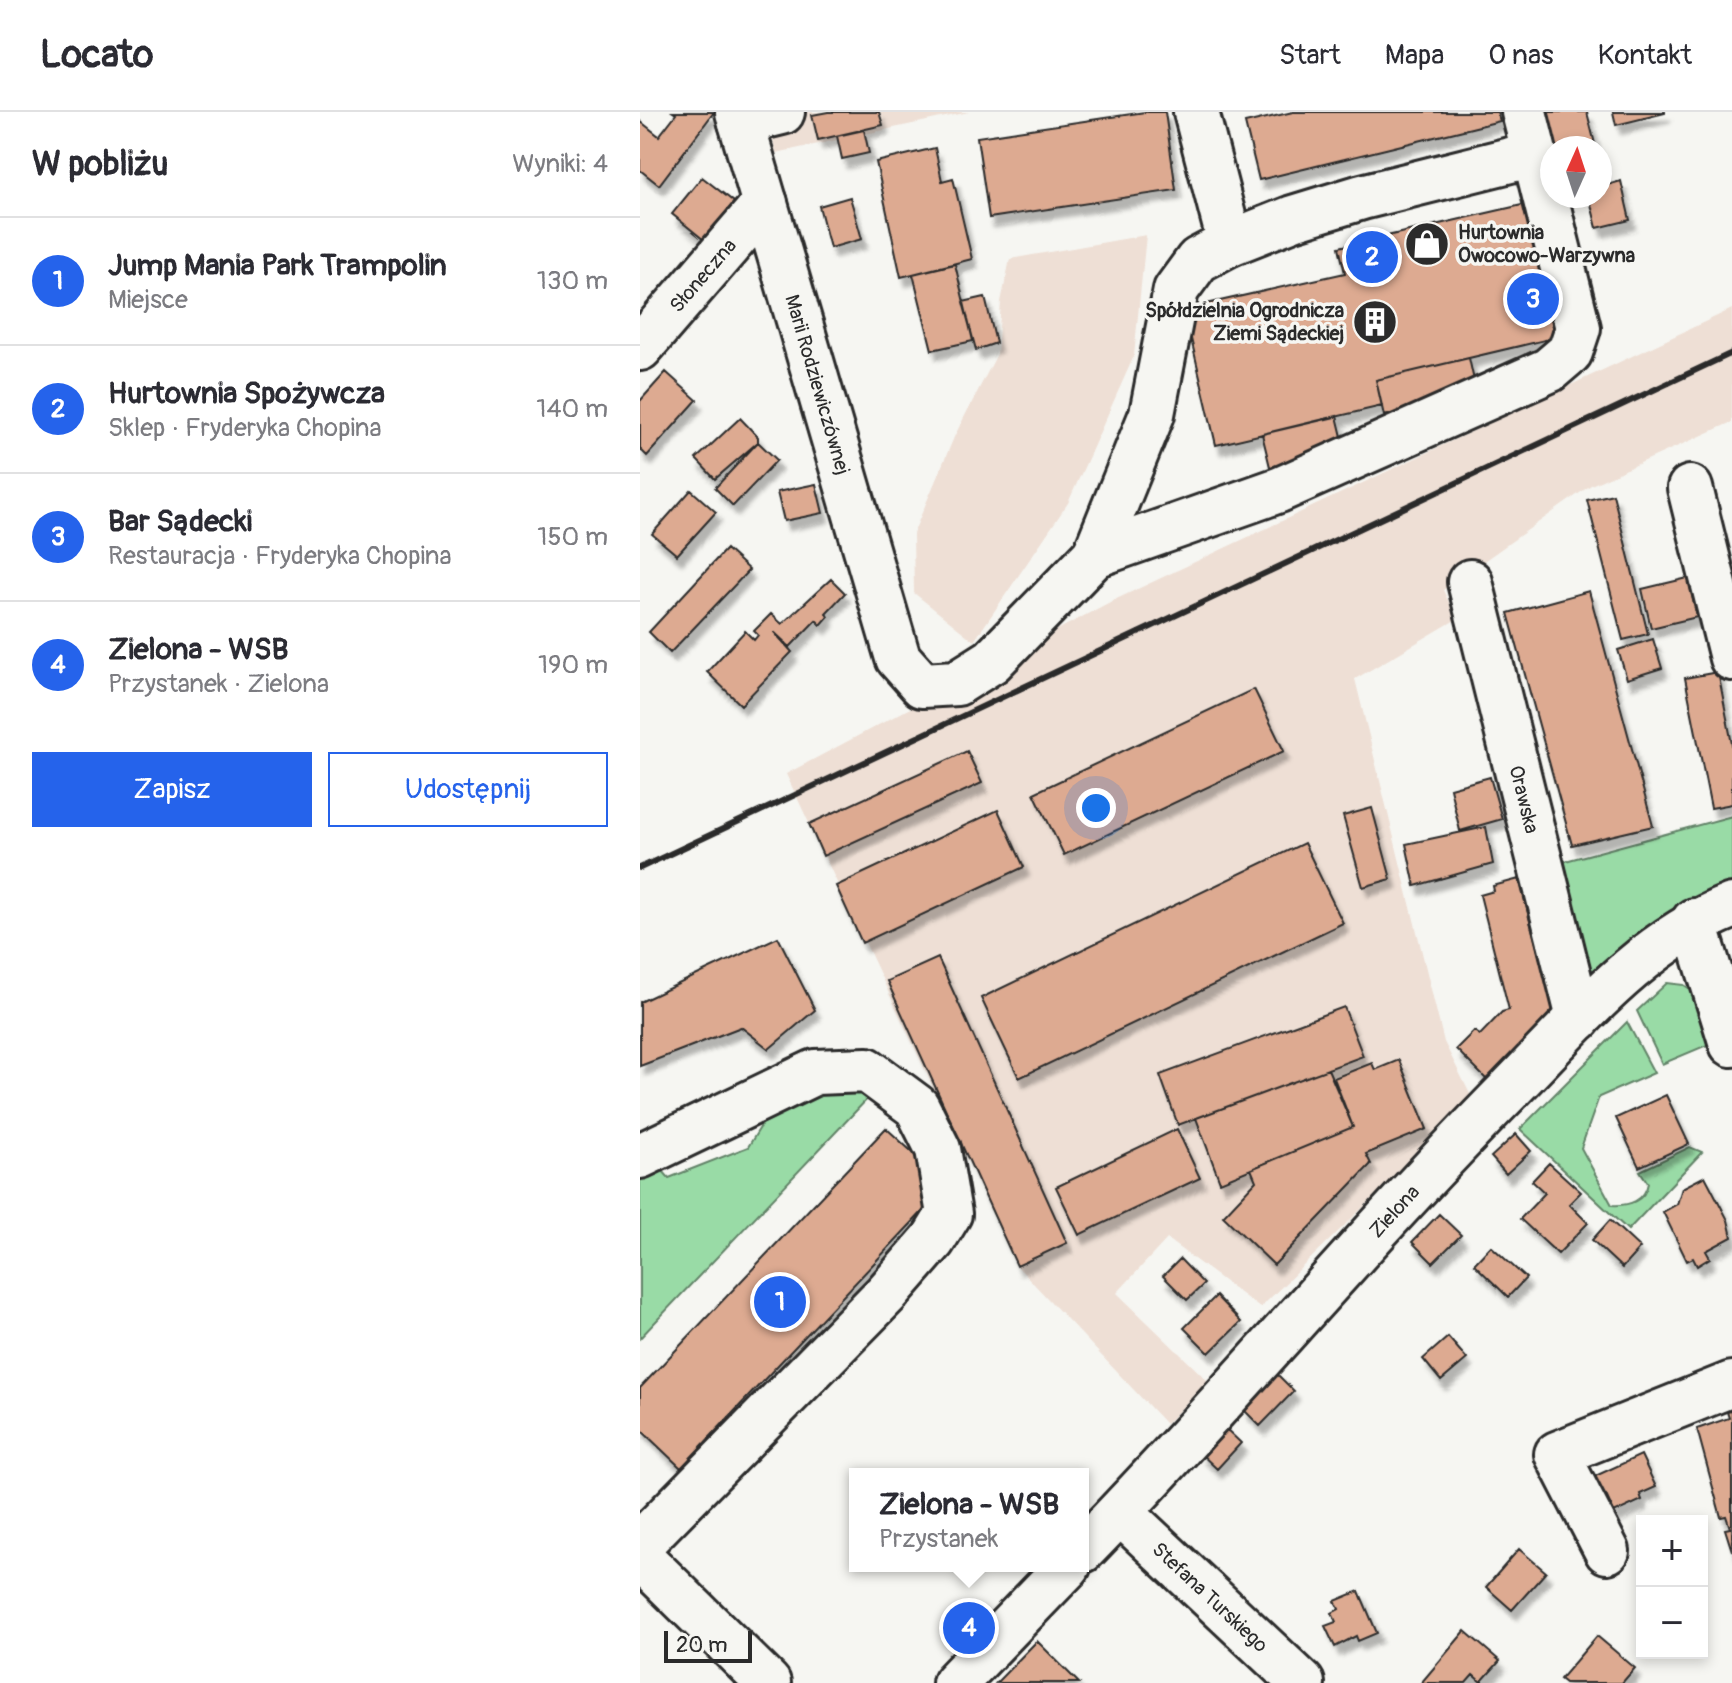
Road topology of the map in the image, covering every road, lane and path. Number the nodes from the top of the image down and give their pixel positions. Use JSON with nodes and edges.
{"nodes":[{"id":1,"x":1196,"y":112,"type":"edge"},
{"id":2,"x":1524,"y":112,"type":"edge"},
{"id":3,"x":754,"y":115,"type":"edge"},
{"id":4,"x":1534,"y":154,"type":"junction"},
{"id":5,"x":765,"y":203,"type":"junction"},
{"id":6,"x":1230,"y":243,"type":"junction"},
{"id":7,"x":640,"y":348,"type":"edge"},
{"id":8,"x":1690,"y":488,"type":"dead end"},
{"id":9,"x":1095,"y":555,"type":"junction"},
{"id":10,"x":1470,"y":582,"type":"dead end"},
{"id":11,"x":1731,"y":652,"type":"edge"},
{"id":12,"x":1713,"y":914,"type":"edge"},
{"id":13,"x":1579,"y":1018,"type":"junction"},
{"id":14,"x":1732,"y":1044,"type":"edge"},
{"id":15,"x":640,"y":1156,"type":"edge"},
{"id":16,"x":1732,"y":1384,"type":"edge"},
{"id":17,"x":1120,"y":1512,"type":"junction"},
{"id":18,"x":640,"y":1544,"type":"edge"},
{"id":19,"x":1089,"y":1544,"type":"edge"},
{"id":20,"x":1607,"y":1551,"type":"dead end"},
{"id":21,"x":640,"y":1557,"type":"edge"},
{"id":22,"x":1062,"y":1572,"type":"edge"},
{"id":23,"x":768,"y":1683,"type":"edge"},
{"id":24,"x":955,"y":1683,"type":"edge"},
{"id":25,"x":1302,"y":1683,"type":"edge"}],
"edges":[{"from":1,"to":6,"type":"street"},
{"from":2,"to":4,"type":"street"},
{"from":3,"to":5,"type":"street","name":"Marii Rodziewiczównej"},
{"from":4,"to":6,"type":"street"},
{"from":4,"to":9,"type":"street"},
{"from":5,"to":7,"type":"street","name":"Słoneczna"},
{"from":5,"to":9,"type":"street","name":"Marii Rodziewiczównej"},
{"from":6,"to":9,"type":"street"},
{"from":8,"to":11,"type":"street"},
{"from":10,"to":13,"type":"street","name":"Orawska"},
{"from":12,"to":13,"type":"street","name":"Zielona"},
{"from":12,"to":14,"type":"street"},
{"from":13,"to":17,"type":"street","name":"Zielona"},
{"from":15,"to":18,"type":"street"},
{"from":16,"to":20,"type":"street"},
{"from":17,"to":19,"type":"street","name":"Zielona"},
{"from":17,"to":25,"type":"street","name":"Stefana Turskiego"},
{"from":21,"to":23,"type":"street"},
{"from":22,"to":24,"type":"street"}]}
